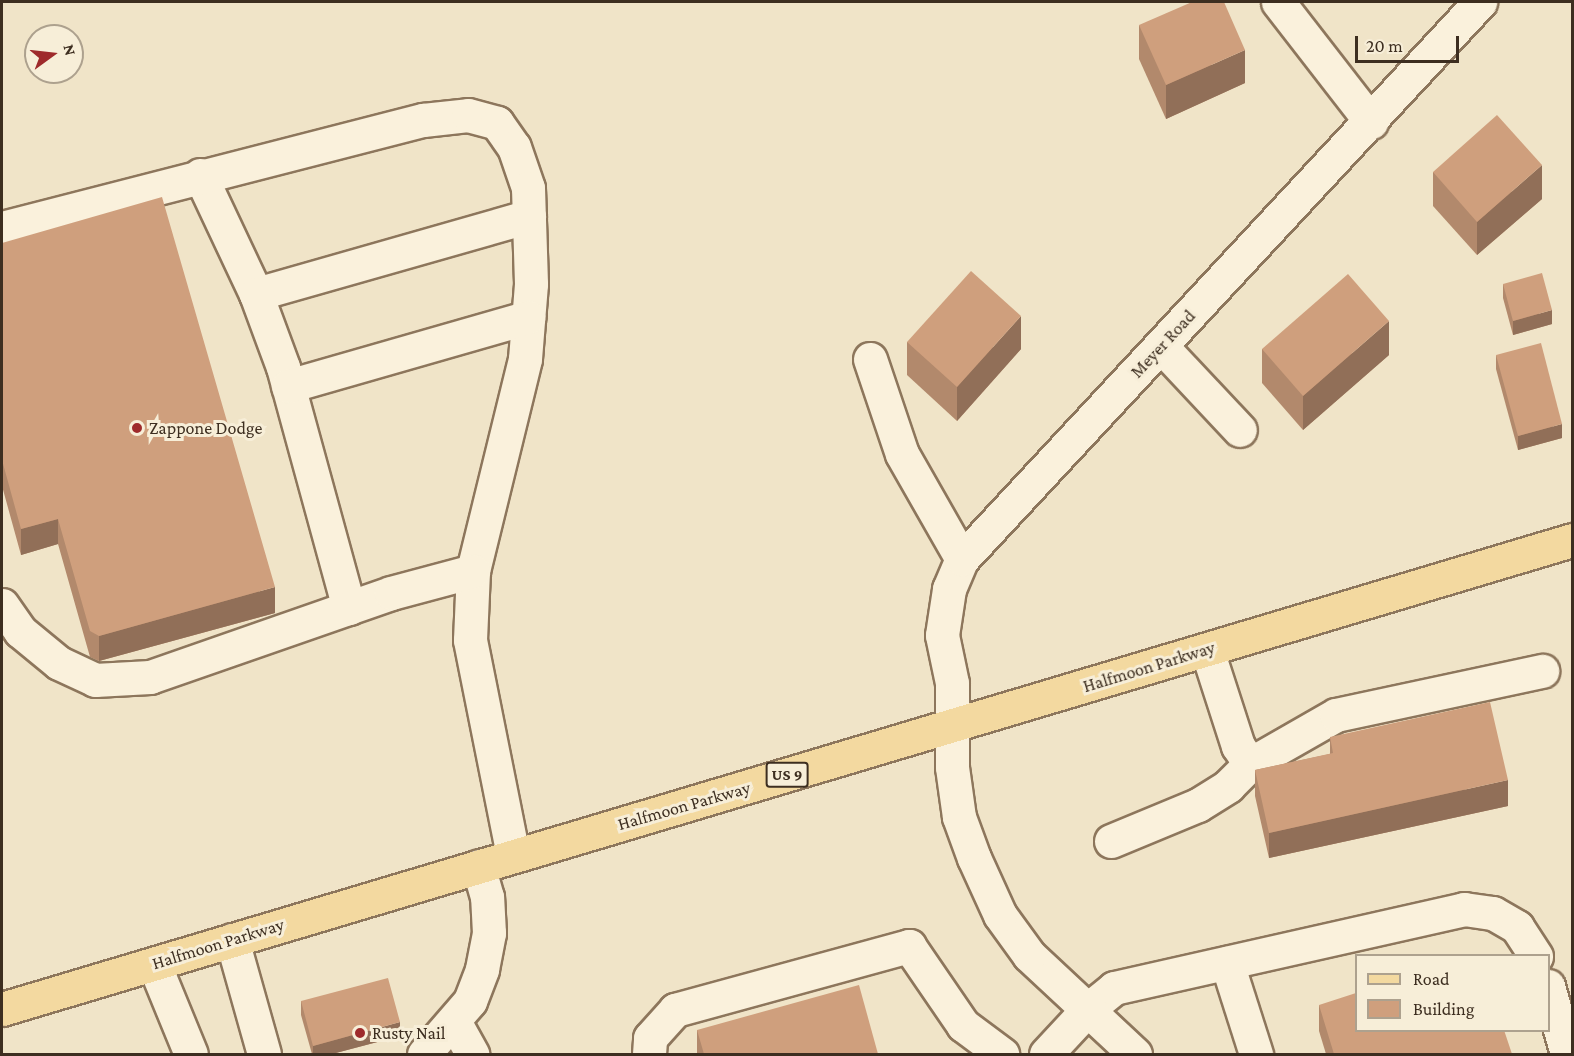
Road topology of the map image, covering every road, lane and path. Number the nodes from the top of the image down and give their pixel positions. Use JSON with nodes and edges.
{"nodes":[{"id":1,"x":1278,"y":2,"type":"edge"},
{"id":2,"x":1480,"y":2,"type":"edge"},
{"id":3,"x":1371,"y":122,"type":"junction"},
{"id":4,"x":200,"y":175,"type":"junction"},
{"id":5,"x":529,"y":216,"type":"junction"},
{"id":6,"x":2,"y":228,"type":"edge"},
{"id":7,"x":256,"y":294,"type":"junction"},
{"id":8,"x":528,"y":317,"type":"junction"},
{"id":9,"x":1161,"y":346,"type":"junction"},
{"id":10,"x":870,"y":359,"type":"dead end"},
{"id":11,"x":288,"y":386,"type":"junction"},
{"id":12,"x":1240,"y":430,"type":"dead end"},
{"id":13,"x":1572,"y":540,"type":"edge"},
{"id":14,"x":962,"y":559,"type":"junction"},
{"id":15,"x":473,"y":571,"type":"junction"},
{"id":16,"x":2,"y":605,"type":"edge"},
{"id":17,"x":349,"y":608,"type":"junction"},
{"id":18,"x":1207,"y":650,"type":"junction"},
{"id":19,"x":1542,"y":671,"type":"dead end"},
{"id":20,"x":953,"y":727,"type":"junction"},
{"id":21,"x":1250,"y":764,"type":"junction"},
{"id":22,"x":1111,"y":842,"type":"dead end"},
{"id":23,"x":513,"y":856,"type":"junction"},
{"id":24,"x":478,"y":866,"type":"junction"},
{"id":25,"x":232,"y":940,"type":"junction"},
{"id":26,"x":1535,"y":954,"type":"edge"},
{"id":27,"x":154,"y":963,"type":"junction"},
{"id":28,"x":1227,"y":963,"type":"junction"},
{"id":29,"x":1550,"y":992,"type":"edge"},
{"id":30,"x":2,"y":1009,"type":"edge"},
{"id":31,"x":1087,"y":1010,"type":"junction"},
{"id":32,"x":454,"y":1021,"type":"junction"},
{"id":33,"x":1567,"y":1043,"type":"edge"},
{"id":34,"x":191,"y":1054,"type":"edge"},
{"id":35,"x":264,"y":1054,"type":"edge"},
{"id":36,"x":424,"y":1054,"type":"edge"},
{"id":37,"x":472,"y":1054,"type":"edge"},
{"id":38,"x":649,"y":1054,"type":"edge"},
{"id":39,"x":1002,"y":1054,"type":"edge"},
{"id":40,"x":1046,"y":1054,"type":"edge"},
{"id":41,"x":1135,"y":1054,"type":"edge"},
{"id":42,"x":1256,"y":1054,"type":"edge"}],
"edges":[{"from":1,"to":3,"type":"street"},
{"from":2,"to":3,"type":"street","name":"Meyer Road"},
{"from":3,"to":9,"type":"street","name":"Meyer Road"},
{"from":4,"to":5,"type":"street"},
{"from":4,"to":6,"type":"street"},
{"from":4,"to":7,"type":"street"},
{"from":5,"to":7,"type":"street"},
{"from":5,"to":8,"type":"street"},
{"from":7,"to":11,"type":"street"},
{"from":8,"to":11,"type":"street"},
{"from":8,"to":15,"type":"street"},
{"from":9,"to":12,"type":"street"},
{"from":9,"to":14,"type":"street","name":"Meyer Road"},
{"from":10,"to":14,"type":"street"},
{"from":11,"to":17,"type":"street"},
{"from":13,"to":18,"type":"main road","name":"Halfmoon Parkway","number":"US 9"},
{"from":14,"to":20,"type":"street","name":"Meyer Road"},
{"from":15,"to":17,"type":"street"},
{"from":15,"to":23,"type":"street"},
{"from":16,"to":17,"type":"street"},
{"from":18,"to":20,"type":"main road","name":"Halfmoon Parkway","number":"US 9"},
{"from":18,"to":21,"type":"street"},
{"from":19,"to":21,"type":"street"},
{"from":20,"to":23,"type":"main road","name":"Halfmoon Parkway","number":"US 9"},
{"from":20,"to":31,"type":"street","name":"Meyer Road"},
{"from":21,"to":22,"type":"street"},
{"from":23,"to":24,"type":"main road","name":"Halfmoon Parkway","number":"US 9"},
{"from":24,"to":25,"type":"main road","name":"Halfmoon Parkway","number":"US 9"},
{"from":24,"to":32,"type":"street"},
{"from":25,"to":27,"type":"main road","name":"Halfmoon Parkway","number":"US 9"},
{"from":25,"to":35,"type":"street"},
{"from":26,"to":28,"type":"street"},
{"from":27,"to":30,"type":"main road","name":"Halfmoon Parkway","number":"US 9"},
{"from":27,"to":34,"type":"street"},
{"from":28,"to":31,"type":"street"},
{"from":28,"to":42,"type":"street"},
{"from":29,"to":33,"type":"street"},
{"from":31,"to":40,"type":"street"},
{"from":31,"to":41,"type":"street","name":"Meyer Road"},
{"from":32,"to":36,"type":"street"},
{"from":32,"to":37,"type":"street"},
{"from":38,"to":39,"type":"street"}]}
